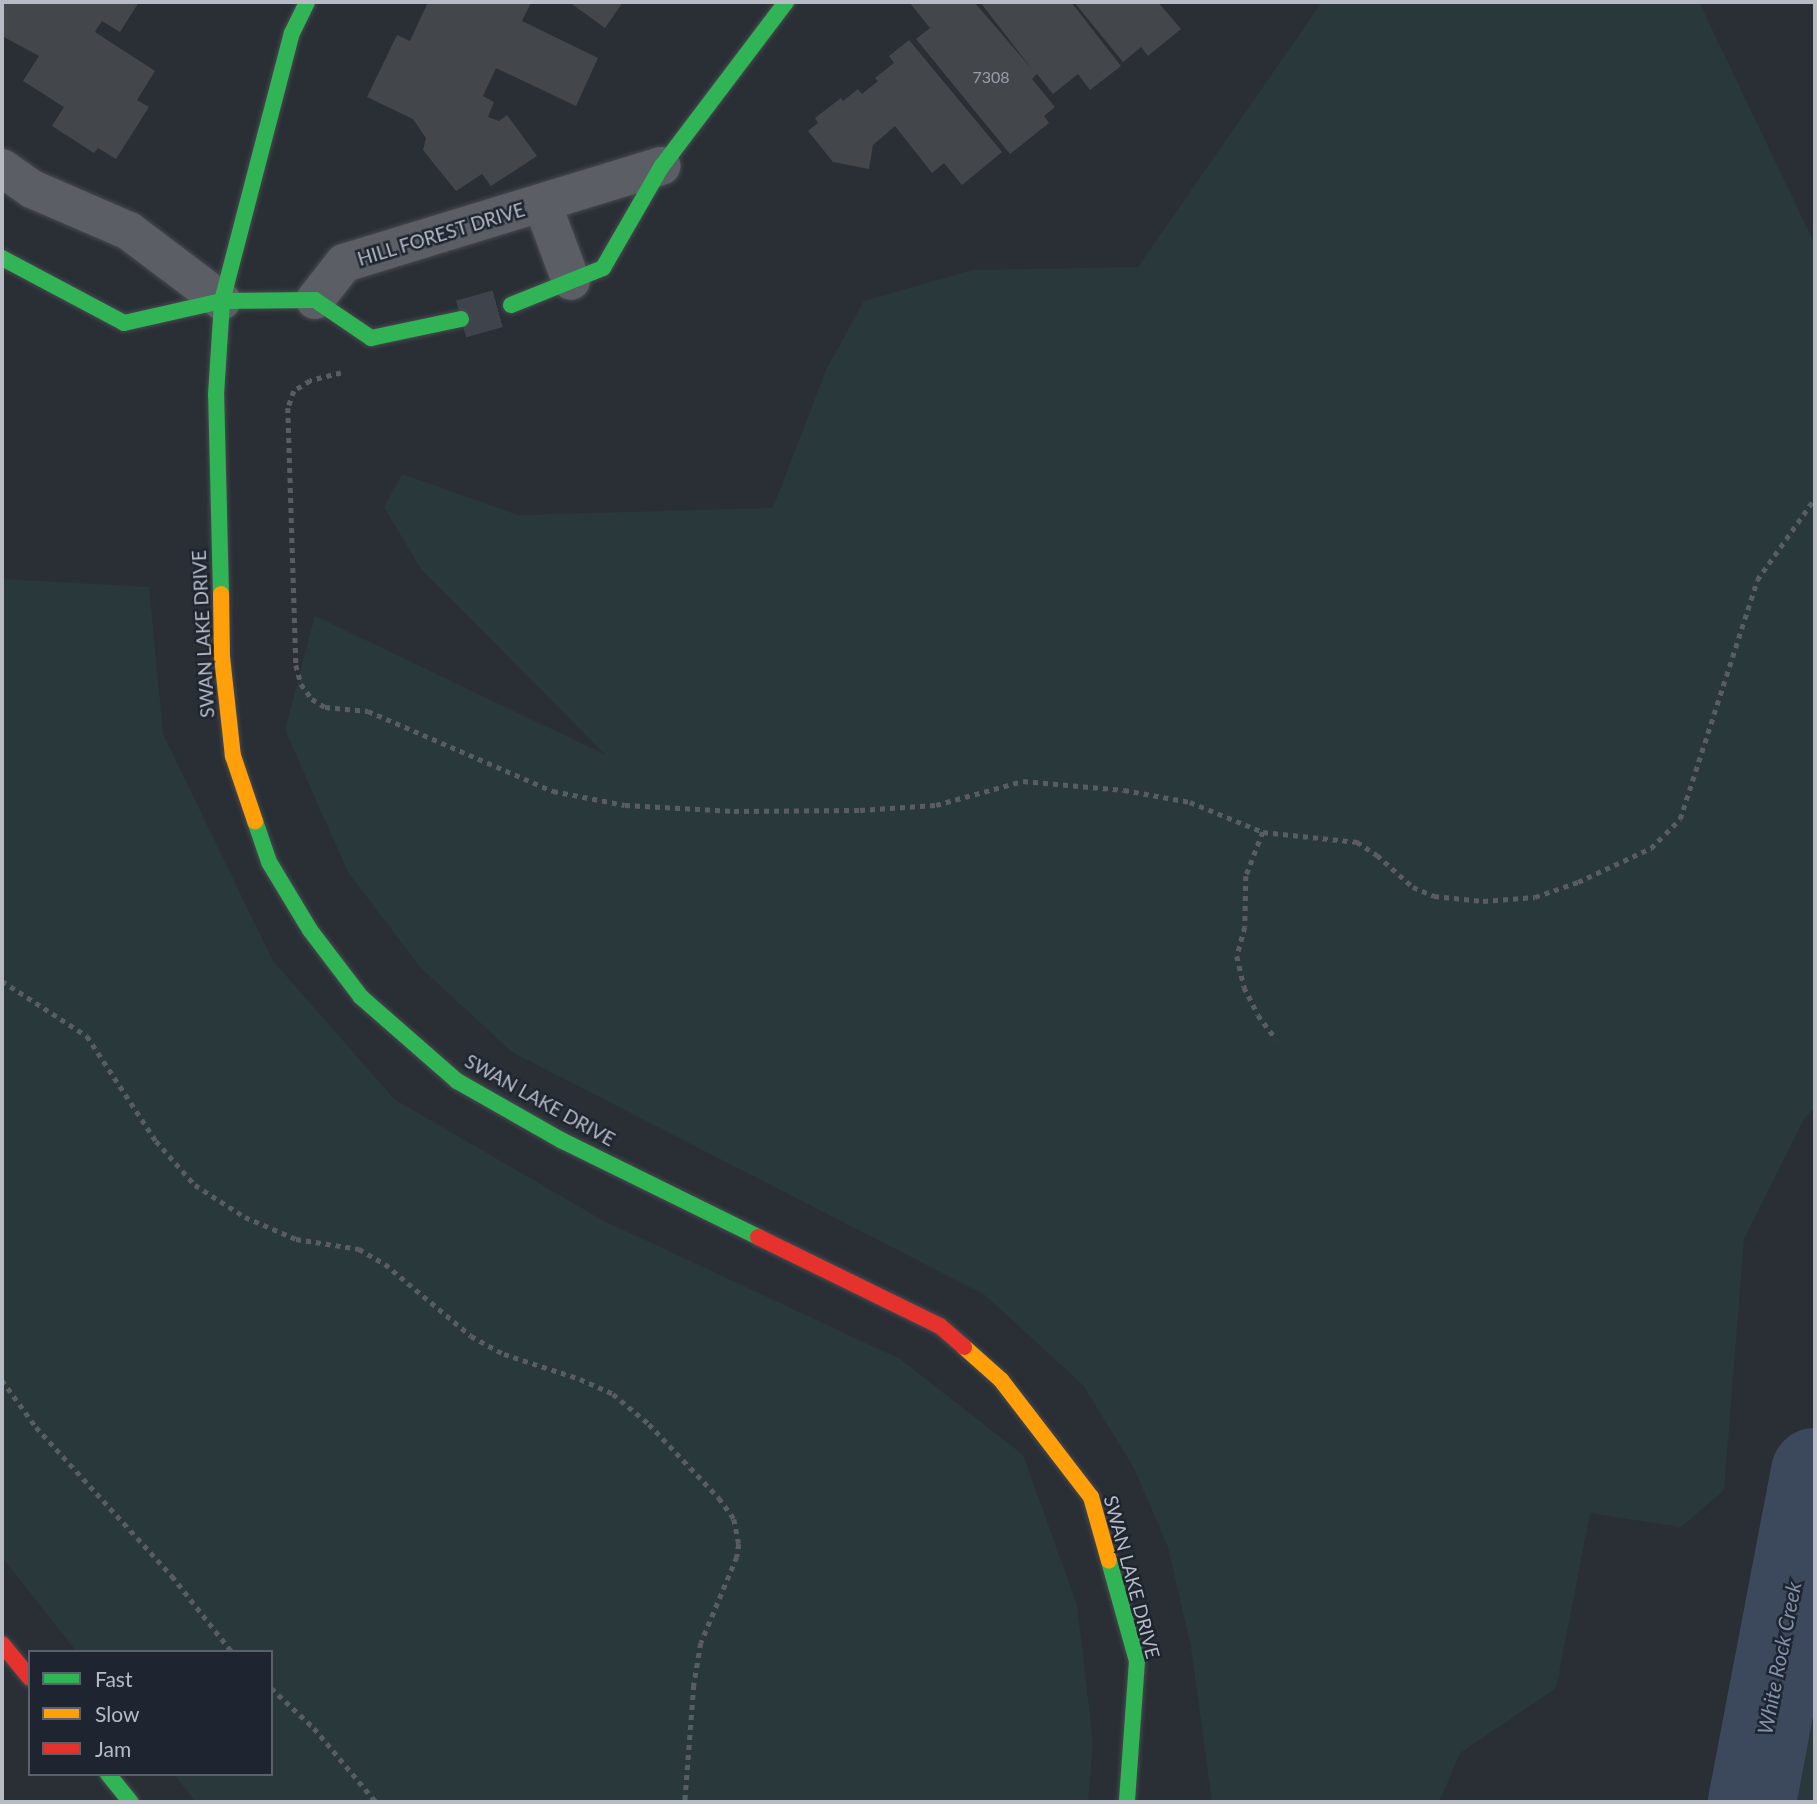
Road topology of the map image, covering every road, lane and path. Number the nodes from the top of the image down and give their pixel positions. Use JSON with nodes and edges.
{"nodes":[{"id":1,"x":307,"y":2,"type":"edge"},
{"id":2,"x":786,"y":2,"type":"edge"},
{"id":3,"x":662,"y":166,"type":"junction"},
{"id":4,"x":2,"y":168,"type":"edge"},
{"id":5,"x":542,"y":203,"type":"junction"},
{"id":6,"x":2,"y":258,"type":"edge"},
{"id":7,"x":570,"y":281,"type":"junction"},
{"id":8,"x":315,"y":300,"type":"junction"},
{"id":9,"x":222,"y":301,"type":"junction"},
{"id":10,"x":511,"y":305,"type":"tunnel mouth"},
{"id":11,"x":461,"y":319,"type":"tunnel mouth"},
{"id":12,"x":347,"y":373,"type":"dead end"},
{"id":13,"x":1815,"y":498,"type":"edge"},
{"id":14,"x":1263,"y":832,"type":"junction"},
{"id":15,"x":2,"y":981,"type":"edge"},
{"id":16,"x":1276,"y":1039,"type":"dead end"},
{"id":17,"x":2,"y":1380,"type":"edge"},
{"id":18,"x":2,"y":1644,"type":"edge"},
{"id":19,"x":230,"y":1650,"type":"edge"},
{"id":20,"x":28,"y":1676,"type":"edge"},
{"id":21,"x":273,"y":1690,"type":"edge"},
{"id":22,"x":110,"y":1776,"type":"edge"},
{"id":23,"x":131,"y":1802,"type":"edge"},
{"id":24,"x":376,"y":1802,"type":"edge"},
{"id":25,"x":685,"y":1802,"type":"edge"},
{"id":26,"x":1127,"y":1802,"type":"edge"}],
"edges":[{"from":1,"to":9,"type":"street","name":"SWAN LAKE DRIVE"},
{"from":2,"to":3,"type":"street"},
{"from":3,"to":5,"type":"street","name":"HILL FOREST DRIVE"},
{"from":3,"to":7,"type":"street"},
{"from":4,"to":9,"type":"street"},
{"from":5,"to":7,"type":"street","name":"HILL FOREST DRIVE"},
{"from":5,"to":8,"type":"street","name":"HILL FOREST DRIVE"},
{"from":6,"to":9,"type":"street"},
{"from":7,"to":10,"type":"street"},
{"from":8,"to":9,"type":"street"},
{"from":8,"to":11,"type":"street"},
{"from":9,"to":26,"type":"street","name":"SWAN LAKE DRIVE"},
{"from":12,"to":14,"type":"path"},
{"from":13,"to":14,"type":"path"},
{"from":14,"to":16,"type":"path"},
{"from":15,"to":25,"type":"path"},
{"from":17,"to":19,"type":"path"},
{"from":18,"to":20,"type":"street"},
{"from":21,"to":24,"type":"path"},
{"from":22,"to":23,"type":"street"}]}
